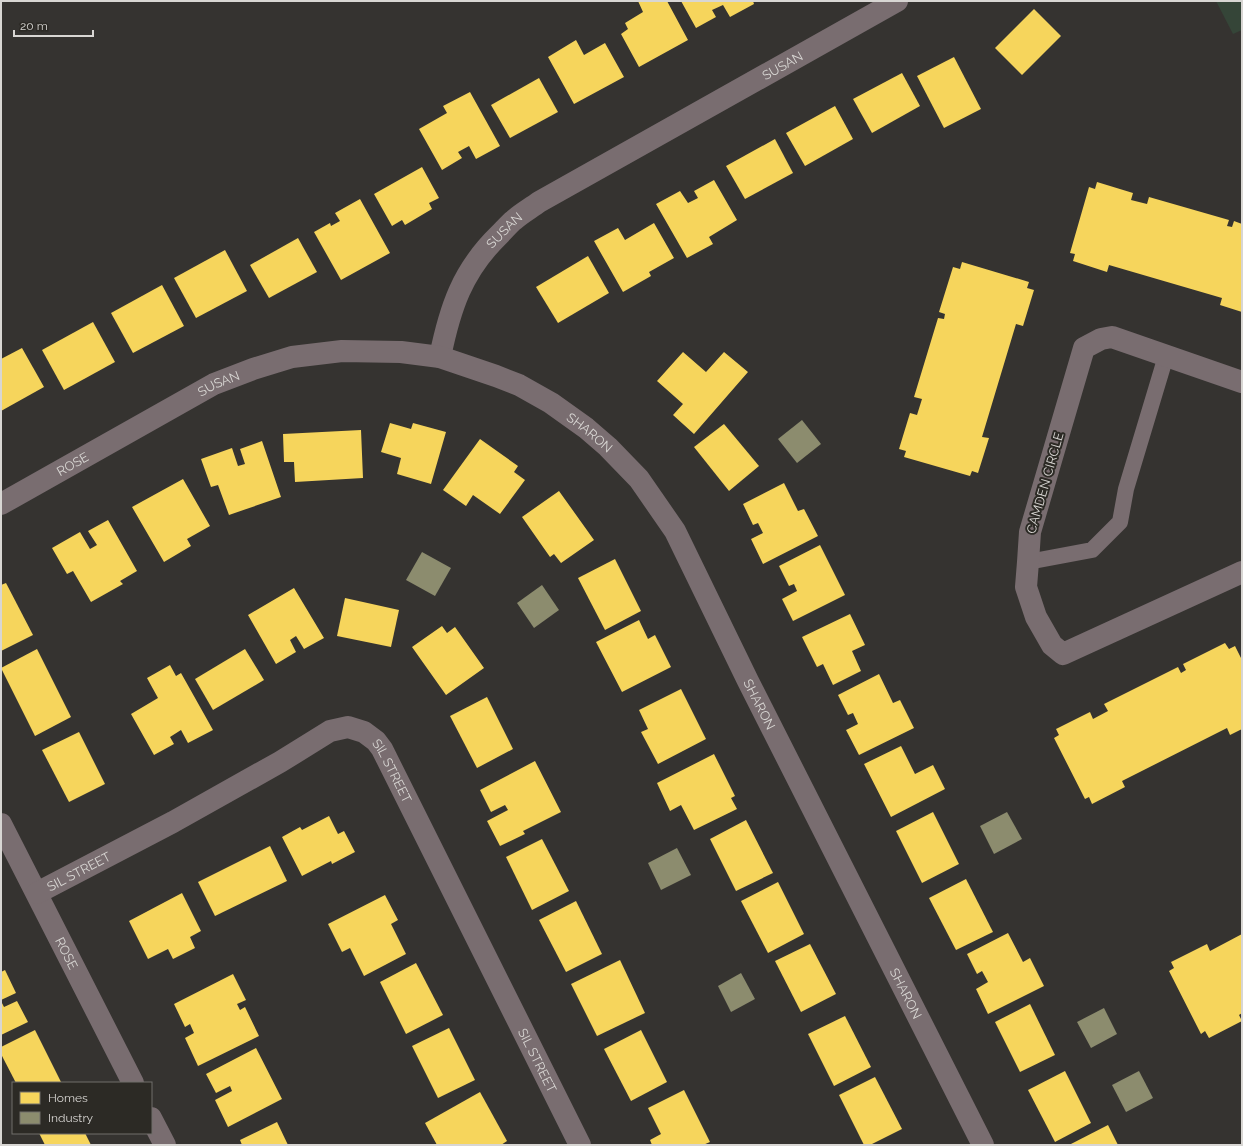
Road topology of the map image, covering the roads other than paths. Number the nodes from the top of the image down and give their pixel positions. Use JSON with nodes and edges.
{"nodes":[{"id":1,"x":898,"y":1,"type":"edge"},
{"id":2,"x":1166,"y":356,"type":"junction"},
{"id":3,"x":440,"y":357,"type":"junction"},
{"id":4,"x":1242,"y":382,"type":"edge"},
{"id":5,"x":144,"y":422,"type":"joint"},
{"id":6,"x":1,"y":504,"type":"edge"},
{"id":7,"x":1028,"y":562,"type":"junction"},
{"id":8,"x":1242,"y":572,"type":"edge"},
{"id":9,"x":1,"y":824,"type":"edge"},
{"id":10,"x":37,"y":892,"type":"junction"},
{"id":11,"x":132,"y":1082,"type":"edge"},
{"id":12,"x":152,"y":1120,"type":"edge"},
{"id":13,"x":165,"y":1145,"type":"edge"},
{"id":14,"x":580,"y":1145,"type":"edge"},
{"id":15,"x":983,"y":1145,"type":"edge"}],
"edges":[{"from":1,"to":3,"type":"street","name":"SUSAN"},
{"from":2,"to":4,"type":"street","name":"CAMDEN CIRCLE"},
{"from":2,"to":7,"type":"lane"},
{"from":2,"to":7,"type":"street","name":"CAMDEN CIRCLE"},
{"from":3,"to":5,"type":"street","name":"SUSAN"},
{"from":3,"to":15,"type":"street","name":"SHARON"},
{"from":5,"to":6,"type":"street","name":"ROSE"},
{"from":7,"to":8,"type":"street","name":"CAMDEN CIRCLE"},
{"from":9,"to":10,"type":"street","name":"ROSE"},
{"from":10,"to":11,"type":"street","name":"ROSE"},
{"from":10,"to":14,"type":"street","name":"SIL STREET"},
{"from":12,"to":13,"type":"street"}]}
